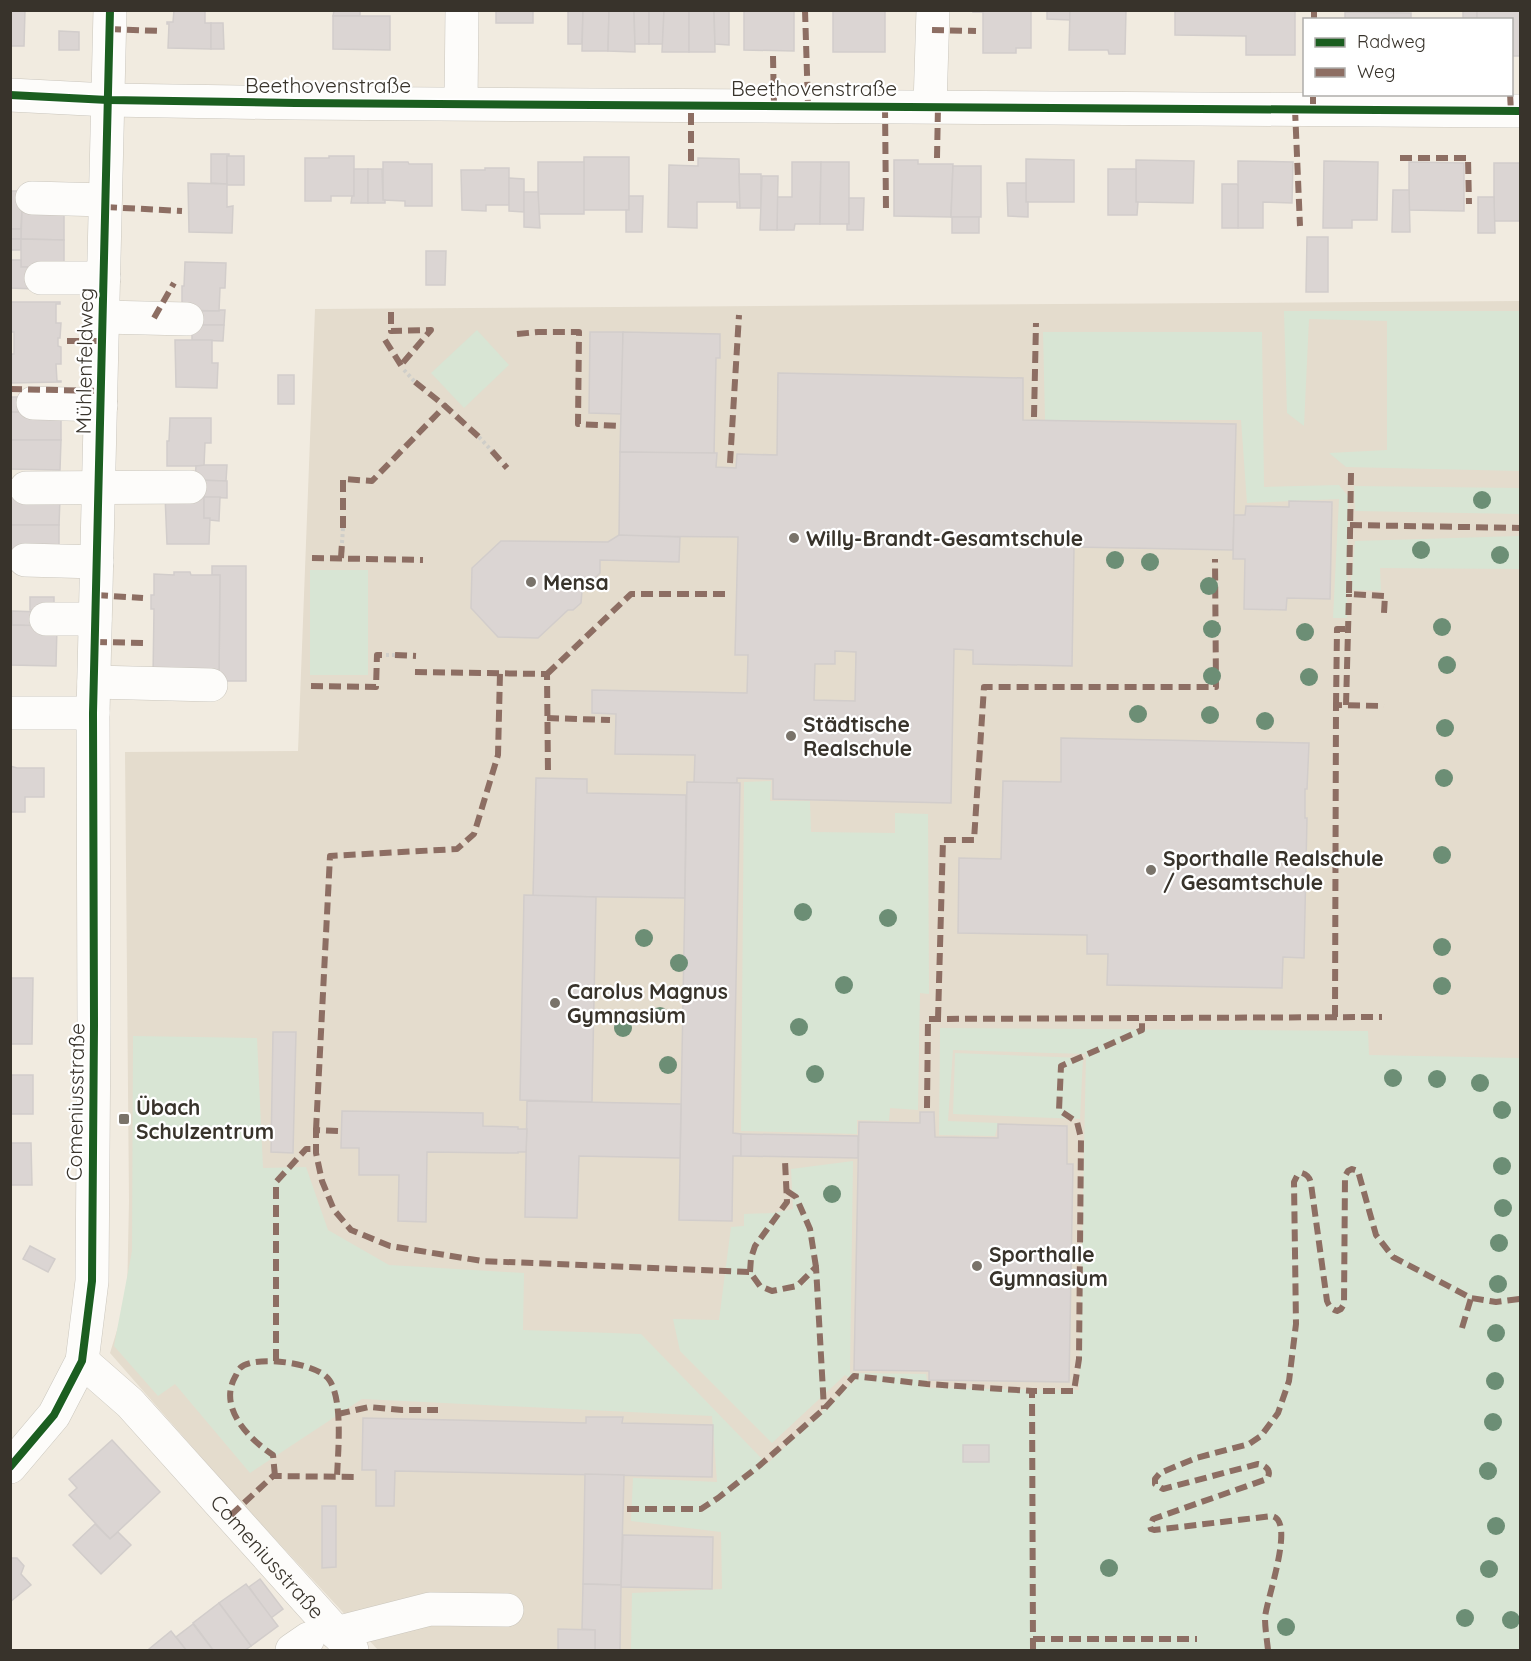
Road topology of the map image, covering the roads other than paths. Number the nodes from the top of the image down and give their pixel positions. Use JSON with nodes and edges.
{"nodes":[{"id":1,"x":110,"y":10,"type":"edge"},
{"id":2,"x":462,"y":10,"type":"edge"},
{"id":3,"x":933,"y":10,"type":"edge"},
{"id":4,"x":10,"y":95,"type":"edge"},
{"id":5,"x":108,"y":100,"type":"junction"},
{"id":6,"x":461,"y":104,"type":"junction"},
{"id":7,"x":930,"y":106,"type":"junction"},
{"id":8,"x":1521,"y":111,"type":"edge"},
{"id":9,"x":32,"y":198,"type":"dead end"},
{"id":10,"x":105,"y":200,"type":"junction"},
{"id":11,"x":41,"y":278,"type":"dead end"},
{"id":12,"x":104,"y":278,"type":"junction"},
{"id":13,"x":103,"y":325,"type":"junction"},
{"id":14,"x":187,"y":326,"type":"dead end"},
{"id":15,"x":33,"y":404,"type":"dead end"},
{"id":16,"x":101,"y":405,"type":"junction"},
{"id":17,"x":189,"y":481,"type":"dead end"},
{"id":18,"x":26,"y":482,"type":"dead end"},
{"id":19,"x":99,"y":482,"type":"junction"},
{"id":20,"x":25,"y":560,"type":"dead end"},
{"id":21,"x":97,"y":562,"type":"junction"},
{"id":22,"x":46,"y":619,"type":"dead end"},
{"id":23,"x":95,"y":619,"type":"junction"},
{"id":24,"x":211,"y":685,"type":"dead end"},
{"id":25,"x":94,"y":698,"type":"junction"},
{"id":26,"x":10,"y":713,"type":"edge"},
{"id":27,"x":82,"y":1361,"type":"junction"},
{"id":28,"x":10,"y":1467,"type":"edge"},
{"id":29,"x":507,"y":1610,"type":"dead end"},
{"id":30,"x":322,"y":1643,"type":"edge"}],
"edges":[{"from":1,"to":5,"type":"street","name":"Mühlenfeldweg"},
{"from":2,"to":6,"type":"street"},
{"from":3,"to":7,"type":"street"},
{"from":4,"to":5,"type":"street","name":"Beethovenstraße"},
{"from":5,"to":6,"type":"street","name":"Beethovenstraße"},
{"from":5,"to":10,"type":"street","name":"Mühlenfeldweg"},
{"from":6,"to":7,"type":"street","name":"Beethovenstraße"},
{"from":7,"to":8,"type":"street","name":"Beethovenstraße"},
{"from":9,"to":10,"type":"street"},
{"from":10,"to":12,"type":"street","name":"Mühlenfeldweg"},
{"from":11,"to":12,"type":"street"},
{"from":12,"to":13,"type":"street","name":"Mühlenfeldweg"},
{"from":13,"to":14,"type":"street"},
{"from":13,"to":16,"type":"street","name":"Mühlenfeldweg"},
{"from":15,"to":16,"type":"street"},
{"from":16,"to":19,"type":"street","name":"Mühlenfeldweg"},
{"from":17,"to":19,"type":"street"},
{"from":18,"to":19,"type":"street"},
{"from":19,"to":21,"type":"street","name":"Mühlenfeldweg"},
{"from":20,"to":21,"type":"street"},
{"from":21,"to":23,"type":"street","name":"Mühlenfeldweg"},
{"from":22,"to":23,"type":"street"},
{"from":23,"to":25,"type":"street","name":"Mühlenfeldweg"},
{"from":24,"to":25,"type":"street"},
{"from":25,"to":26,"type":"street"},
{"from":25,"to":27,"type":"street","name":"Comeniusstraße"},
{"from":27,"to":28,"type":"street","name":"Comeniusstraße"},
{"from":27,"to":30,"type":"street","name":"Comeniusstraße"},
{"from":29,"to":30,"type":"street"}]}
